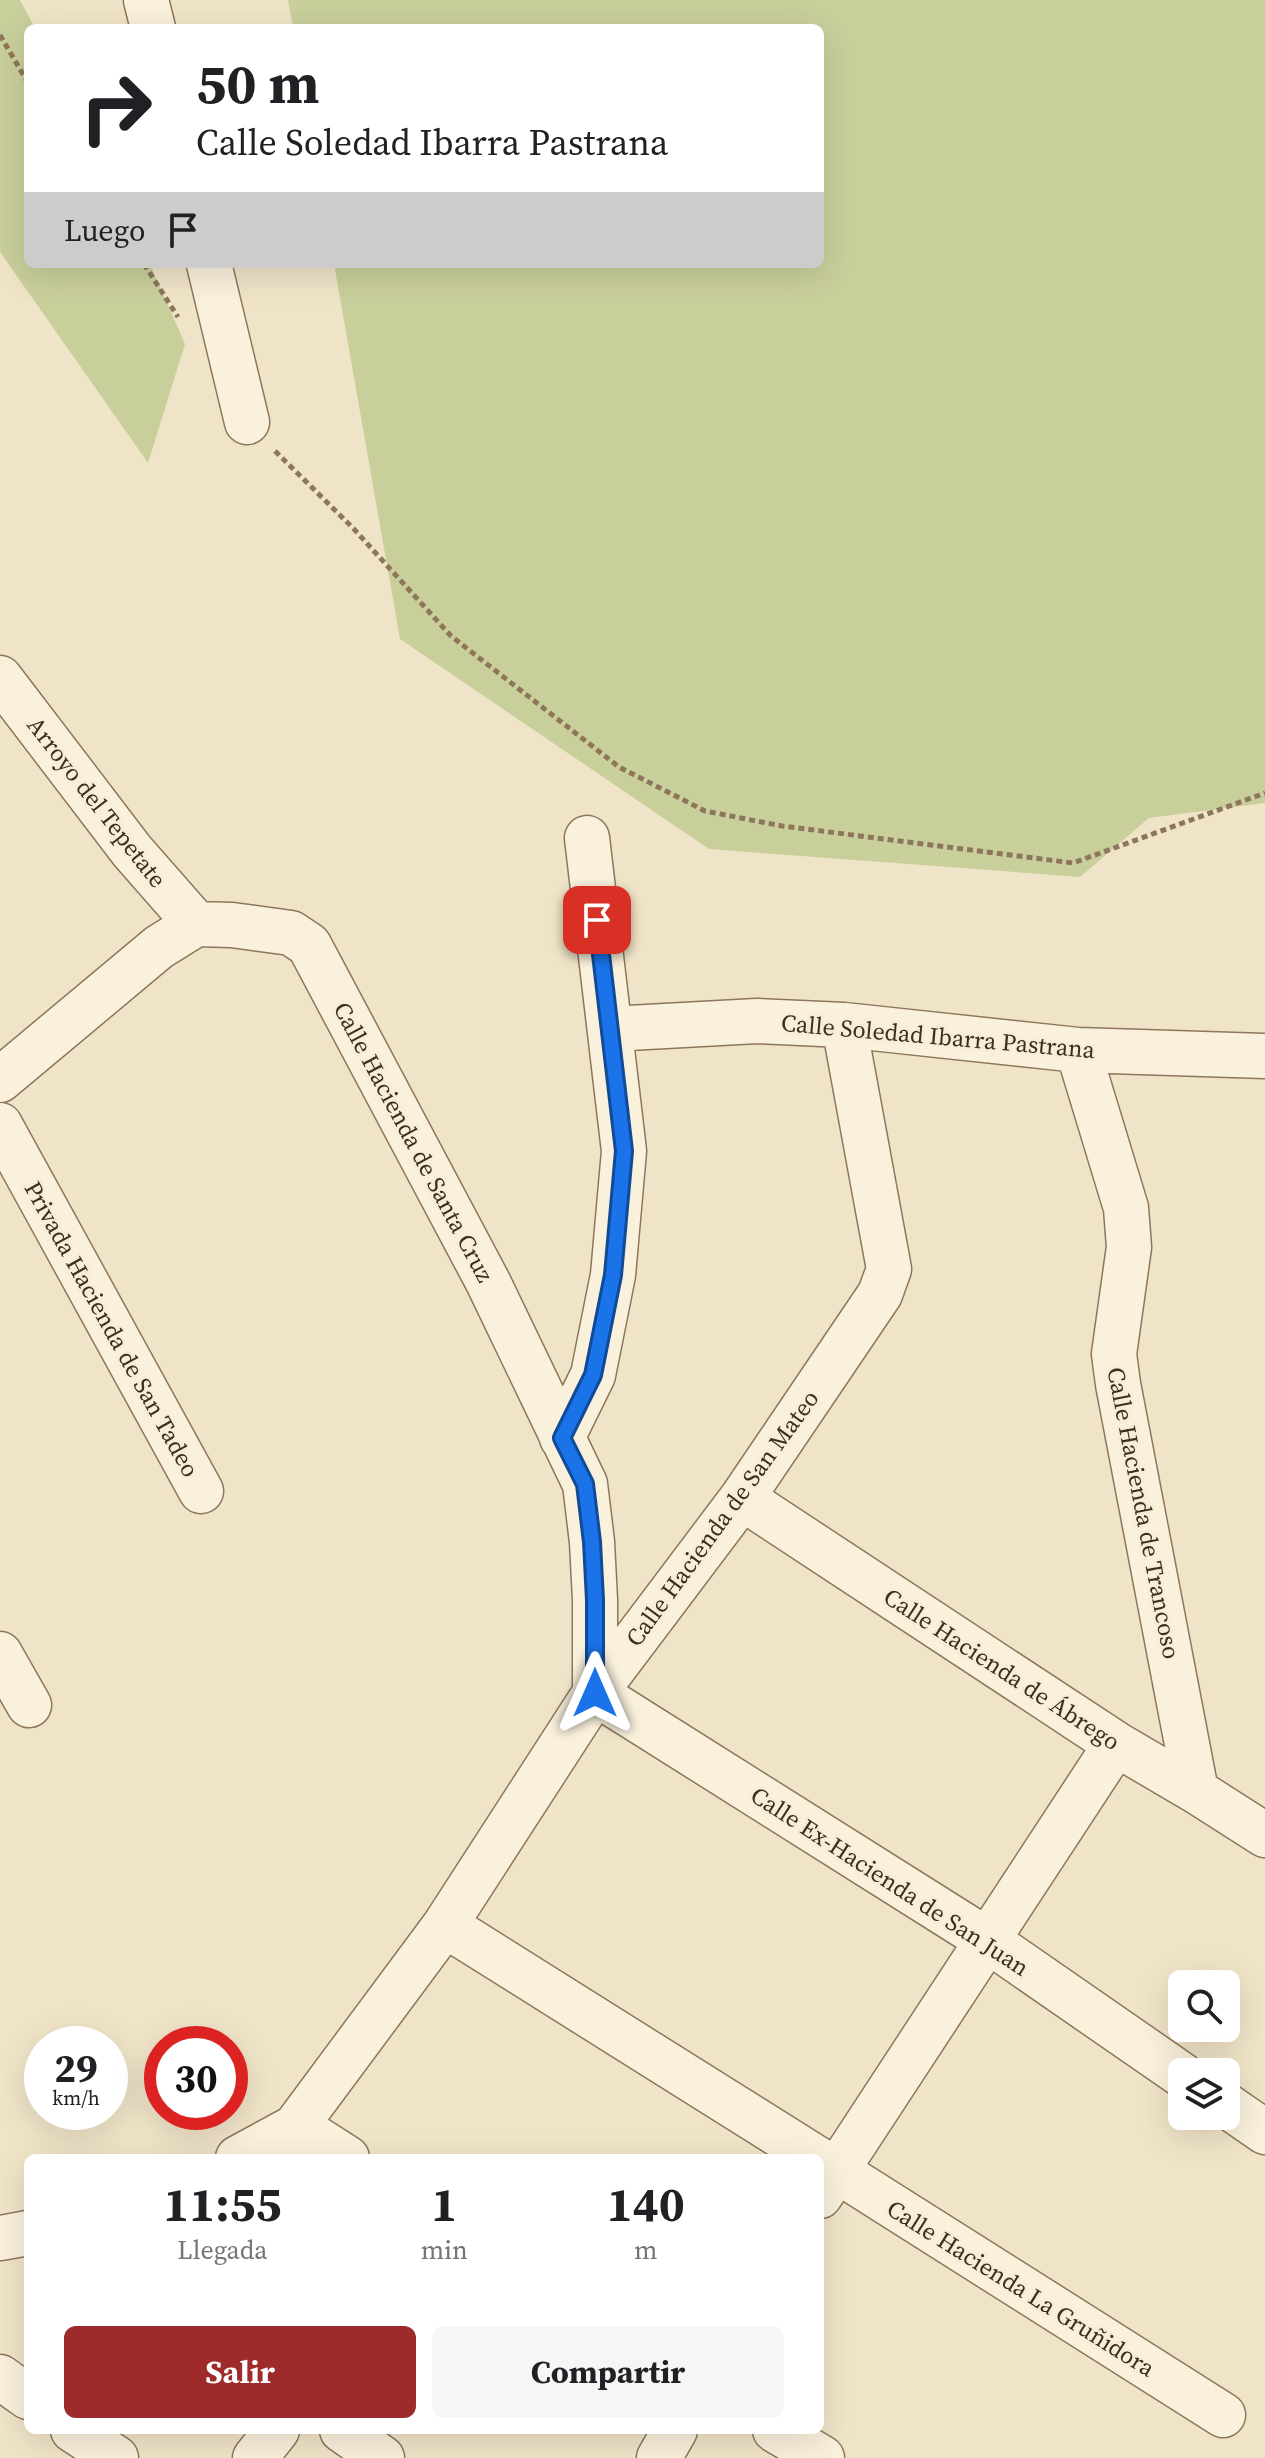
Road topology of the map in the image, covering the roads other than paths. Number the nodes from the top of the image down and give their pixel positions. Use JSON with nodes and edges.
{"nodes":[{"id":1,"x":146,"y":0,"type":"edge"},
{"id":2,"x":152,"y":24,"type":"edge"},
{"id":3,"x":210,"y":268,"type":"edge"},
{"id":4,"x":247,"y":422,"type":"road end"},
{"id":5,"x":0,"y":678,"type":"edge"},
{"id":6,"x":587,"y":838,"type":"dead end"},
{"id":7,"x":196,"y":924,"type":"junction"},
{"id":8,"x":844,"y":1025,"type":"junction"},
{"id":9,"x":610,"y":1029,"type":"junction"},
{"id":10,"x":1078,"y":1050,"type":"junction"},
{"id":11,"x":1265,"y":1056,"type":"edge"},
{"id":12,"x":0,"y":1080,"type":"edge"},
{"id":13,"x":0,"y":1125,"type":"edge"},
{"id":14,"x":562,"y":1438,"type":"junction"},
{"id":15,"x":201,"y":1491,"type":"dead end"},
{"id":16,"x":742,"y":1498,"type":"junction"},
{"id":17,"x":0,"y":1654,"type":"edge"},
{"id":18,"x":595,"y":1693,"type":"junction"},
{"id":19,"x":29,"y":1705,"type":"dead end"},
{"id":20,"x":1116,"y":1744,"type":"junction"},
{"id":21,"x":1196,"y":1791,"type":"junction"},
{"id":22,"x":1265,"y":1835,"type":"edge"},
{"id":23,"x":445,"y":1925,"type":"junction"},
{"id":24,"x":987,"y":1940,"type":"junction"},
{"id":25,"x":1168,"y":2065,"type":"edge"},
{"id":26,"x":1240,"y":2115,"type":"edge"},
{"id":27,"x":1265,"y":2132,"type":"edge"},
{"id":28,"x":285,"y":2142,"type":"edge"},
{"id":29,"x":250,"y":2154,"type":"edge"},
{"id":30,"x":332,"y":2154,"type":"edge"},
{"id":31,"x":797,"y":2154,"type":"edge"},
{"id":32,"x":824,"y":2170,"type":"edge"},
{"id":33,"x":824,"y":2172,"type":"edge"},
{"id":34,"x":24,"y":2234,"type":"edge"},
{"id":35,"x":0,"y":2238,"type":"edge"},
{"id":36,"x":0,"y":2377,"type":"edge"},
{"id":37,"x":24,"y":2394,"type":"edge"},
{"id":38,"x":1223,"y":2415,"type":"dead end"},
{"id":39,"x":79,"y":2434,"type":"edge"},
{"id":40,"x":274,"y":2434,"type":"edge"},
{"id":41,"x":348,"y":2434,"type":"edge"},
{"id":42,"x":673,"y":2434,"type":"edge"},
{"id":43,"x":782,"y":2434,"type":"edge"},
{"id":44,"x":116,"y":2458,"type":"edge"},
{"id":45,"x":255,"y":2458,"type":"edge"},
{"id":46,"x":382,"y":2458,"type":"edge"},
{"id":47,"x":659,"y":2458,"type":"edge"},
{"id":48,"x":822,"y":2458,"type":"edge"}],
"edges":[{"from":1,"to":2,"type":"street"},
{"from":3,"to":4,"type":"street"},
{"from":5,"to":7,"type":"street","name":"Arroyo del Tepetate"},
{"from":6,"to":9,"type":"street"},
{"from":7,"to":12,"type":"street"},
{"from":7,"to":14,"type":"street","name":"Calle Hacienda de Santa Cruz"},
{"from":8,"to":9,"type":"street","name":"Calle Soledad Ibarra Pastrana"},
{"from":8,"to":10,"type":"street","name":"Calle Soledad Ibarra Pastrana"},
{"from":8,"to":16,"type":"street","name":"Calle Hacienda de San Mateo"},
{"from":9,"to":14,"type":"street"},
{"from":10,"to":11,"type":"street","name":"Calle Soledad Ibarra Pastrana"},
{"from":10,"to":21,"type":"street","name":"Calle Hacienda de Trancoso"},
{"from":13,"to":15,"type":"street","name":"Privada Hacienda de San Tadeo"},
{"from":14,"to":18,"type":"street","name":"Calle Hacienda de Santa Cruz"},
{"from":16,"to":18,"type":"street","name":"Calle Hacienda de San Mateo"},
{"from":16,"to":20,"type":"street","name":"Calle Hacienda de Ábrego"},
{"from":17,"to":19,"type":"street"},
{"from":18,"to":23,"type":"street","name":"Calle Hacienda de San Mateo"},
{"from":18,"to":24,"type":"street","name":"Calle Ex-Hacienda de San Juan"},
{"from":20,"to":21,"type":"street","name":"Calle Hacienda de Ábrego"},
{"from":20,"to":24,"type":"street"},
{"from":21,"to":22,"type":"street","name":"Calle Hacienda de Ábrego"},
{"from":23,"to":28,"type":"street","name":"Calle Hacienda de San Mateo"},
{"from":23,"to":31,"type":"street","name":"Calle Hacienda La Gruñidora"},
{"from":24,"to":25,"type":"street","name":"Calle Ex-Hacienda de San Juan"},
{"from":24,"to":32,"type":"street"},
{"from":26,"to":27,"type":"street"},
{"from":28,"to":29,"type":"street","name":"Calle Hacienda de San Mateo"},
{"from":28,"to":30,"type":"street"},
{"from":33,"to":38,"type":"street","name":"Calle Hacienda La Gruñidora"},
{"from":34,"to":35,"type":"street"},
{"from":36,"to":37,"type":"street"},
{"from":39,"to":44,"type":"street"},
{"from":40,"to":45,"type":"street"},
{"from":41,"to":46,"type":"street"},
{"from":42,"to":47,"type":"street"},
{"from":43,"to":48,"type":"street"}]}
